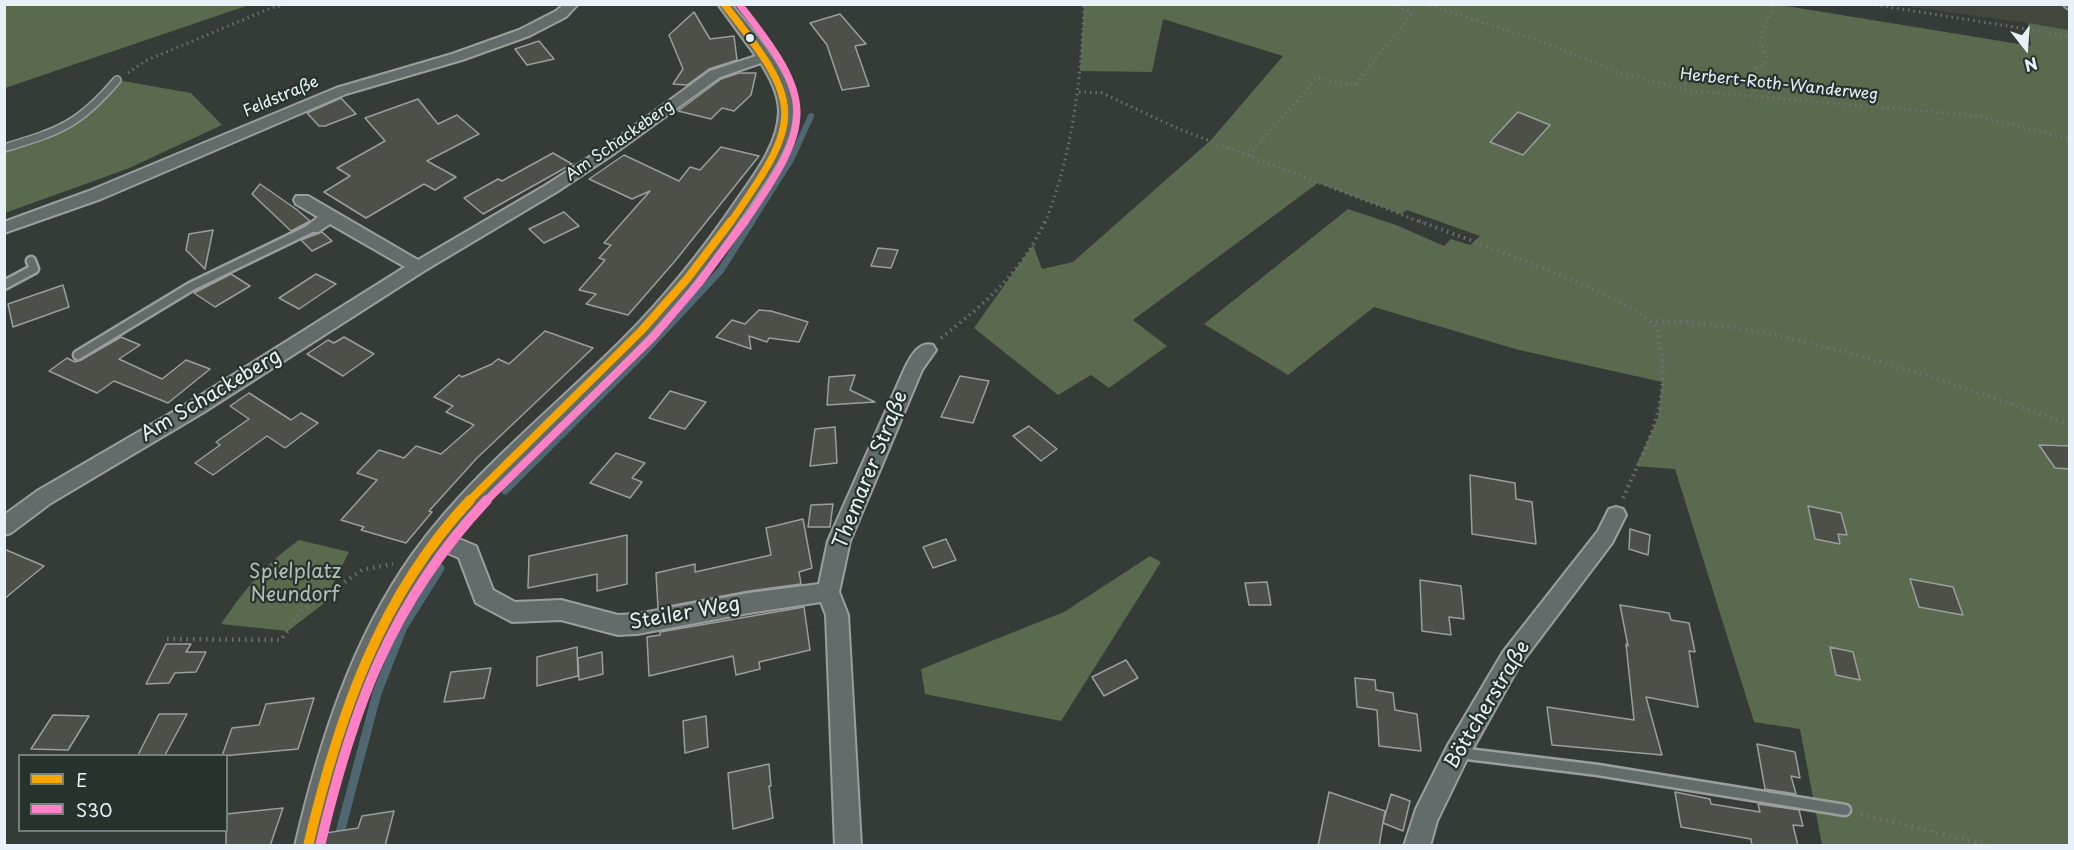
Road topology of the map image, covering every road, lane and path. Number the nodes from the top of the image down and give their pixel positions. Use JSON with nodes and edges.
{"nodes":[{"id":1,"x":288,"y":4,"type":"edge"},
{"id":2,"x":572,"y":4,"type":"edge"},
{"id":3,"x":724,"y":4,"type":"edge"},
{"id":4,"x":1084,"y":4,"type":"edge"},
{"id":5,"x":1388,"y":4,"type":"edge"},
{"id":6,"x":1424,"y":4,"type":"edge"},
{"id":7,"x":1774,"y":4,"type":"edge"},
{"id":8,"x":1870,"y":4,"type":"edge"},
{"id":9,"x":2070,"y":36,"type":"edge"},
{"id":10,"x":763,"y":58,"type":"junction"},
{"id":11,"x":117,"y":80,"type":"joint"},
{"id":12,"x":1079,"y":92,"type":"junction"},
{"id":13,"x":1767,"y":98,"type":"junction"},
{"id":14,"x":2070,"y":139,"type":"edge"},
{"id":15,"x":4,"y":147,"type":"edge"},
{"id":16,"x":1249,"y":155,"type":"junction"},
{"id":17,"x":303,"y":200,"type":"dead end"},
{"id":18,"x":330,"y":217,"type":"junction"},
{"id":19,"x":4,"y":228,"type":"edge"},
{"id":20,"x":312,"y":228,"type":"joint"},
{"id":21,"x":31,"y":261,"type":"dead end"},
{"id":22,"x":418,"y":267,"type":"junction"},
{"id":23,"x":4,"y":285,"type":"edge"},
{"id":24,"x":1650,"y":321,"type":"junction"},
{"id":25,"x":927,"y":350,"type":"joint"},
{"id":26,"x":78,"y":355,"type":"dead end"},
{"id":27,"x":2070,"y":425,"type":"edge"},
{"id":28,"x":1616,"y":515,"type":"joint"},
{"id":29,"x":4,"y":527,"type":"edge"},
{"id":30,"x":438,"y":539,"type":"junction"},
{"id":31,"x":362,"y":570,"type":"dead end"},
{"id":32,"x":828,"y":592,"type":"junction"},
{"id":33,"x":167,"y":639,"type":"dead end"},
{"id":34,"x":1456,"y":753,"type":"junction"},
{"id":35,"x":1845,"y":810,"type":"joint"},
{"id":36,"x":308,"y":846,"type":"edge"},
{"id":37,"x":849,"y":846,"type":"edge"},
{"id":38,"x":1417,"y":846,"type":"edge"},
{"id":39,"x":1992,"y":846,"type":"edge"}],
"edges":[{"from":1,"to":11,"type":"path"},
{"from":2,"to":19,"type":"street","name":"Feldstraße"},
{"from":3,"to":10,"type":"street"},
{"from":4,"to":12,"type":"path"},
{"from":5,"to":16,"type":"path"},
{"from":6,"to":13,"type":"path","name":"Herbert-Roth-Wanderweg"},
{"from":7,"to":13,"type":"path"},
{"from":8,"to":9,"type":"path"},
{"from":10,"to":22,"type":"street","name":"Am Schackeberg"},
{"from":10,"to":30,"type":"street"},
{"from":11,"to":15,"type":"lane"},
{"from":12,"to":16,"type":"path"},
{"from":12,"to":25,"type":"path"},
{"from":13,"to":14,"type":"path","name":"Herbert-Roth-Wanderweg"},
{"from":16,"to":24,"type":"path"},
{"from":17,"to":18,"type":"street"},
{"from":18,"to":20,"type":"street"},
{"from":18,"to":22,"type":"street"},
{"from":20,"to":26,"type":"lane"},
{"from":21,"to":23,"type":"lane"},
{"from":22,"to":29,"type":"street","name":"Am Schackeberg"},
{"from":24,"to":27,"type":"path"},
{"from":24,"to":28,"type":"path"},
{"from":25,"to":32,"type":"street","name":"Themarer Straße"},
{"from":28,"to":34,"type":"street","name":"Böttcherstraße"},
{"from":30,"to":32,"type":"street","name":"Steiler Weg"},
{"from":30,"to":36,"type":"street"},
{"from":31,"to":33,"type":"path"},
{"from":32,"to":37,"type":"street"},
{"from":34,"to":35,"type":"lane"},
{"from":34,"to":38,"type":"street","name":"Böttcherstraße"},
{"from":35,"to":39,"type":"path"}]}
